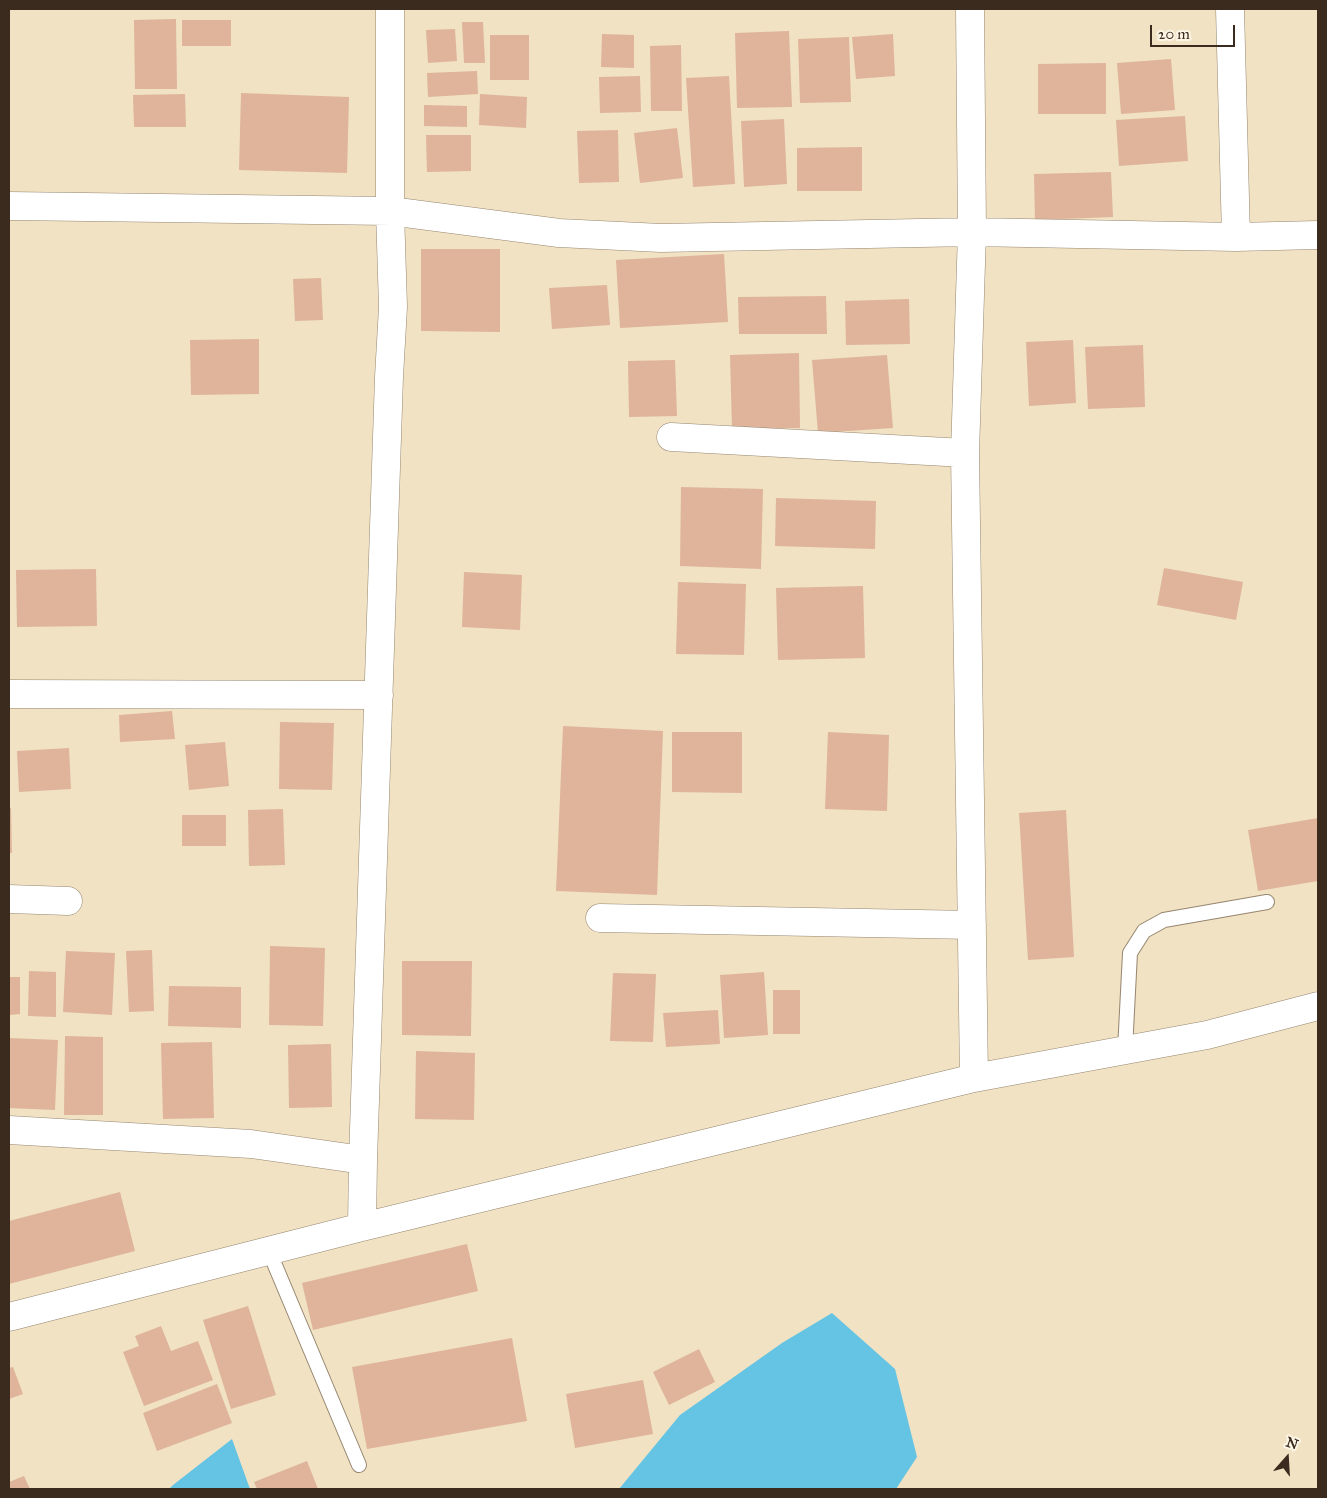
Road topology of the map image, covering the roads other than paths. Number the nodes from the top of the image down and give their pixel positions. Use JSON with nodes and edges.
{"nodes":[{"id":1,"x":390,"y":9,"type":"edge"},
{"id":2,"x":970,"y":9,"type":"edge"},
{"id":3,"x":1230,"y":9,"type":"edge"},
{"id":4,"x":9,"y":206,"type":"edge"},
{"id":5,"x":390,"y":211,"type":"junction"},
{"id":6,"x":972,"y":232,"type":"junction"},
{"id":7,"x":1318,"y":235,"type":"edge"},
{"id":8,"x":1236,"y":237,"type":"junction"},
{"id":9,"x":671,"y":437,"type":"dead end"},
{"id":10,"x":965,"y":453,"type":"junction"},
{"id":11,"x":9,"y":694,"type":"edge"},
{"id":12,"x":379,"y":695,"type":"junction"},
{"id":13,"x":9,"y":899,"type":"edge"},
{"id":14,"x":68,"y":901,"type":"dead end"},
{"id":15,"x":1267,"y":902,"type":"dead end"},
{"id":16,"x":600,"y":918,"type":"dead end"},
{"id":17,"x":972,"y":925,"type":"junction"},
{"id":18,"x":1318,"y":1006,"type":"edge"},
{"id":19,"x":1125,"y":1050,"type":"junction"},
{"id":20,"x":974,"y":1078,"type":"junction"},
{"id":21,"x":9,"y":1130,"type":"edge"},
{"id":22,"x":363,"y":1160,"type":"junction"},
{"id":23,"x":362,"y":1227,"type":"junction"},
{"id":24,"x":269,"y":1251,"type":"junction"},
{"id":25,"x":9,"y":1316,"type":"edge"},
{"id":26,"x":359,"y":1465,"type":"dead end"}],
"edges":[{"from":1,"to":5,"type":"street"},
{"from":2,"to":6,"type":"street"},
{"from":3,"to":8,"type":"street"},
{"from":4,"to":5,"type":"street"},
{"from":5,"to":6,"type":"street"},
{"from":5,"to":12,"type":"street"},
{"from":6,"to":8,"type":"street"},
{"from":6,"to":10,"type":"street"},
{"from":7,"to":8,"type":"street"},
{"from":9,"to":10,"type":"street"},
{"from":10,"to":17,"type":"street"},
{"from":11,"to":12,"type":"street"},
{"from":12,"to":22,"type":"street"},
{"from":13,"to":14,"type":"street"},
{"from":15,"to":19,"type":"lane"},
{"from":16,"to":17,"type":"street"},
{"from":17,"to":20,"type":"street"},
{"from":18,"to":19,"type":"street"},
{"from":19,"to":20,"type":"street"},
{"from":20,"to":23,"type":"street"},
{"from":21,"to":22,"type":"street"},
{"from":22,"to":23,"type":"street"},
{"from":23,"to":24,"type":"street"},
{"from":24,"to":25,"type":"street"},
{"from":24,"to":26,"type":"lane"}]}
